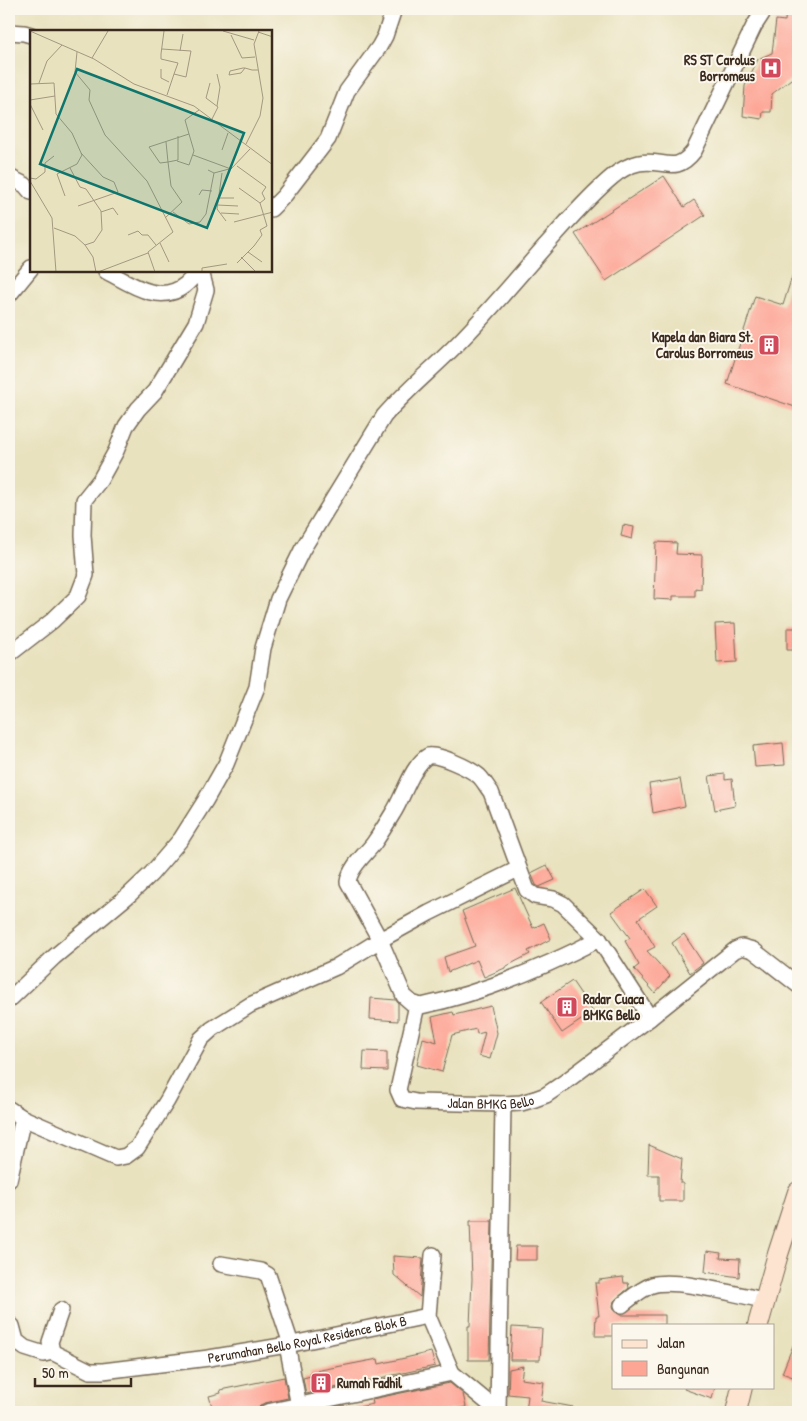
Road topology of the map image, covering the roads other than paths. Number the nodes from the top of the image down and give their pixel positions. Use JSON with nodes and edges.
{"nodes":[{"id":1,"x":394,"y":9,"type":"edge"},
{"id":2,"x":765,"y":9,"type":"edge"},
{"id":3,"x":9,"y":32,"type":"edge"},
{"id":4,"x":30,"y":35,"type":"edge"},
{"id":5,"x":9,"y":177,"type":"edge"},
{"id":6,"x":30,"y":191,"type":"edge"},
{"id":7,"x":272,"y":208,"type":"edge"},
{"id":8,"x":30,"y":269,"type":"edge"},
{"id":9,"x":108,"y":272,"type":"edge"},
{"id":10,"x":199,"y":272,"type":"edge"},
{"id":11,"x":200,"y":272,"type":"edge"},
{"id":12,"x":9,"y":294,"type":"edge"},
{"id":13,"x":9,"y":653,"type":"edge"},
{"id":14,"x":518,"y":869,"type":"junction"},
{"id":15,"x":599,"y":939,"type":"junction"},
{"id":16,"x":380,"y":940,"type":"junction"},
{"id":17,"x":798,"y":985,"type":"edge"},
{"id":18,"x":9,"y":1000,"type":"edge"},
{"id":19,"x":417,"y":1005,"type":"junction"},
{"id":20,"x":650,"y":1018,"type":"junction"},
{"id":21,"x":503,"y":1104,"type":"junction"},
{"id":22,"x":9,"y":1108,"type":"edge"},
{"id":23,"x":23,"y":1118,"type":"junction"},
{"id":24,"x":9,"y":1180,"type":"edge"},
{"id":25,"x":798,"y":1192,"type":"edge"},
{"id":26,"x":433,"y":1255,"type":"dead end"},
{"id":27,"x":221,"y":1264,"type":"dead end"},
{"id":28,"x":764,"y":1300,"type":"junction"},
{"id":29,"x":622,"y":1305,"type":"dead end"},
{"id":30,"x":61,"y":1310,"type":"dead end"},
{"id":31,"x":428,"y":1316,"type":"junction"},
{"id":32,"x":9,"y":1324,"type":"edge"},
{"id":33,"x":758,"y":1324,"type":"edge"},
{"id":34,"x":289,"y":1344,"type":"junction"},
{"id":35,"x":52,"y":1352,"type":"junction"},
{"id":36,"x":452,"y":1373,"type":"junction"},
{"id":37,"x":742,"y":1388,"type":"edge"},
{"id":38,"x":299,"y":1406,"type":"junction"},
{"id":39,"x":267,"y":1412,"type":"edge"},
{"id":40,"x":498,"y":1412,"type":"edge"},
{"id":41,"x":736,"y":1412,"type":"edge"}],
"edges":[{"from":1,"to":7,"type":"street"},
{"from":2,"to":18,"type":"street"},
{"from":3,"to":4,"type":"street"},
{"from":5,"to":6,"type":"street"},
{"from":8,"to":12,"type":"street"},
{"from":9,"to":10,"type":"street"},
{"from":11,"to":13,"type":"street"},
{"from":14,"to":15,"type":"street"},
{"from":14,"to":16,"type":"street"},
{"from":14,"to":16,"type":"street"},
{"from":15,"to":19,"type":"street"},
{"from":15,"to":20,"type":"street"},
{"from":16,"to":19,"type":"street"},
{"from":16,"to":23,"type":"street"},
{"from":17,"to":20,"type":"street","name":"Jalan BMKG Bello"},
{"from":19,"to":21,"type":"street","name":"Jalan BMKG Bello"},
{"from":20,"to":21,"type":"street","name":"Jalan BMKG Bello"},
{"from":21,"to":40,"type":"street"},
{"from":22,"to":23,"type":"street"},
{"from":23,"to":24,"type":"street"},
{"from":25,"to":28,"type":"main road"},
{"from":26,"to":31,"type":"street"},
{"from":27,"to":34,"type":"street"},
{"from":28,"to":29,"type":"street"},
{"from":28,"to":33,"type":"main road"},
{"from":30,"to":35,"type":"street"},
{"from":31,"to":34,"type":"street","name":"Perumahan Bello Royal Residence Blok B"},
{"from":31,"to":36,"type":"street"},
{"from":32,"to":35,"type":"street","name":"Perumahan Bello Royal Residence Blok B"},
{"from":34,"to":35,"type":"street","name":"Perumahan Bello Royal Residence Blok B"},
{"from":34,"to":38,"type":"street"},
{"from":36,"to":38,"type":"street"},
{"from":36,"to":40,"type":"street"},
{"from":37,"to":41,"type":"main road"},
{"from":38,"to":39,"type":"street"}]}
